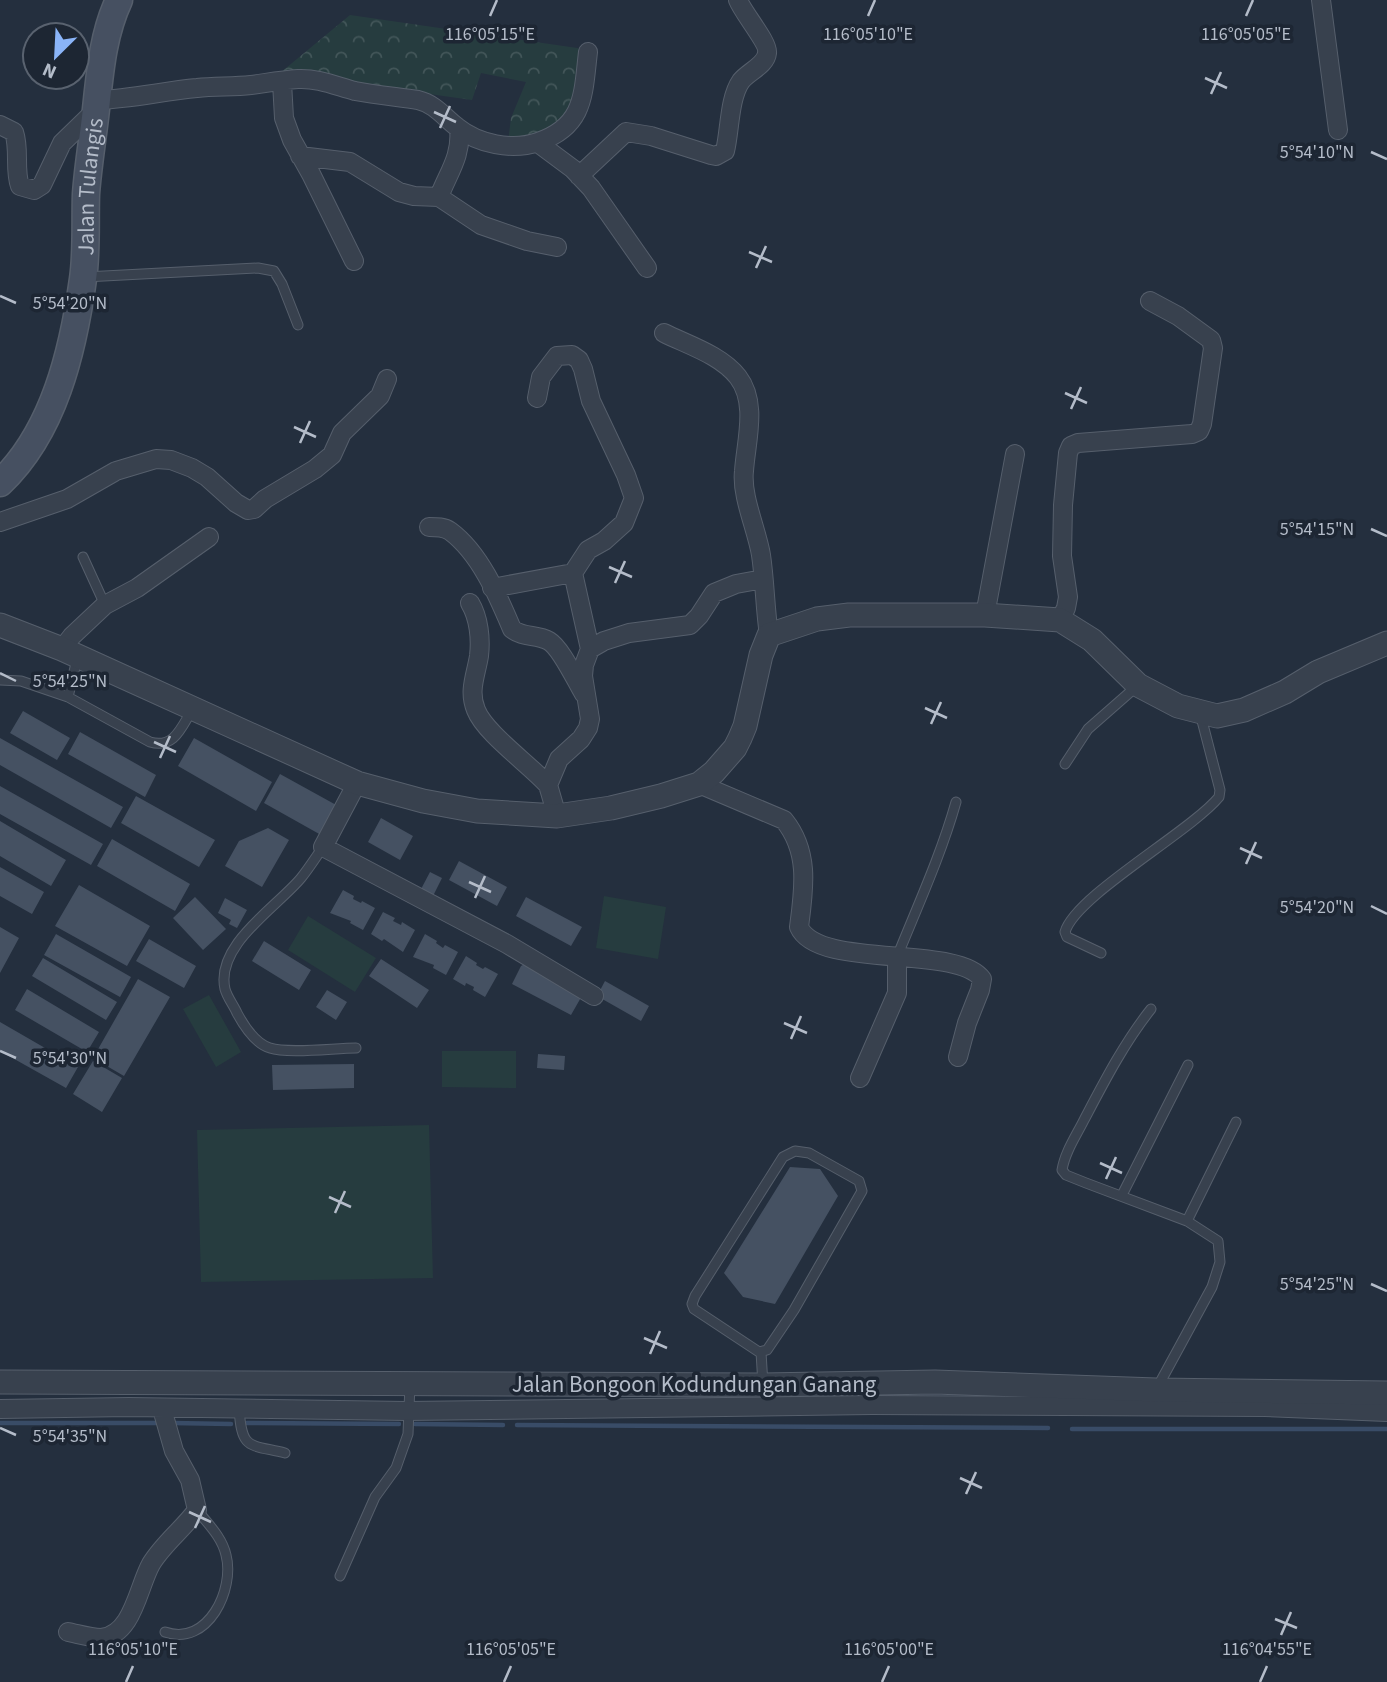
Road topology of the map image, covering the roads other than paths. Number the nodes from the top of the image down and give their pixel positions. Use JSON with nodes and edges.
{"nodes":[{"id":1,"x":120,"y":0,"type":"edge"},
{"id":2,"x":738,"y":0,"type":"edge"},
{"id":3,"x":1321,"y":0,"type":"edge"},
{"id":4,"x":588,"y":52,"type":"dead end"},
{"id":5,"x":282,"y":82,"type":"junction"},
{"id":6,"x":96,"y":105,"type":"junction"},
{"id":7,"x":0,"y":125,"type":"edge"},
{"id":8,"x":459,"y":129,"type":"junction"},
{"id":9,"x":1338,"y":130,"type":"dead end"},
{"id":10,"x":538,"y":142,"type":"junction"},
{"id":11,"x":300,"y":156,"type":"junction"},
{"id":12,"x":579,"y":176,"type":"junction"},
{"id":13,"x":439,"y":197,"type":"junction"},
{"id":14,"x":557,"y":247,"type":"dead end"},
{"id":15,"x":354,"y":261,"type":"dead end"},
{"id":16,"x":647,"y":268,"type":"dead end"},
{"id":17,"x":84,"y":277,"type":"junction"},
{"id":18,"x":1150,"y":301,"type":"dead end"},
{"id":19,"x":298,"y":325,"type":"dead end"},
{"id":20,"x":664,"y":333,"type":"dead end"},
{"id":21,"x":387,"y":379,"type":"dead end"},
{"id":22,"x":537,"y":398,"type":"dead end"},
{"id":23,"x":1015,"y":454,"type":"dead end"},
{"id":24,"x":0,"y":483,"type":"edge"},
{"id":25,"x":0,"y":522,"type":"edge"},
{"id":26,"x":429,"y":527,"type":"dead end"},
{"id":27,"x":209,"y":537,"type":"dead end"},
{"id":28,"x":83,"y":557,"type":"dead end"},
{"id":29,"x":573,"y":573,"type":"junction"},
{"id":30,"x":763,"y":579,"type":"junction"},
{"id":31,"x":492,"y":588,"type":"junction"},
{"id":32,"x":470,"y":603,"type":"dead end"},
{"id":33,"x":987,"y":603,"type":"junction"},
{"id":34,"x":105,"y":605,"type":"junction"},
{"id":35,"x":1065,"y":609,"type":"junction"},
{"id":36,"x":0,"y":625,"type":"edge"},
{"id":37,"x":768,"y":629,"type":"junction"},
{"id":38,"x":1387,"y":643,"type":"edge"},
{"id":39,"x":590,"y":649,"type":"junction"},
{"id":40,"x":70,"y":653,"type":"junction"},
{"id":41,"x":0,"y":680,"type":"edge"},
{"id":42,"x":1138,"y":685,"type":"junction"},
{"id":43,"x":584,"y":695,"type":"junction"},
{"id":44,"x":68,"y":696,"type":"junction"},
{"id":45,"x":192,"y":709,"type":"junction"},
{"id":46,"x":1200,"y":712,"type":"junction"},
{"id":47,"x":1065,"y":764,"type":"dead end"},
{"id":48,"x":357,"y":783,"type":"junction"},
{"id":49,"x":699,"y":784,"type":"junction"},
{"id":50,"x":548,"y":785,"type":"junction"},
{"id":51,"x":956,"y":802,"type":"dead end"},
{"id":52,"x":557,"y":816,"type":"junction"},
{"id":53,"x":323,"y":847,"type":"junction"},
{"id":54,"x":1101,"y":953,"type":"dead end"},
{"id":55,"x":897,"y":957,"type":"junction"},
{"id":56,"x":594,"y":996,"type":"dead end"},
{"id":57,"x":1151,"y":1009,"type":"dead end"},
{"id":58,"x":356,"y":1048,"type":"dead end"},
{"id":59,"x":958,"y":1057,"type":"dead end"},
{"id":60,"x":1188,"y":1065,"type":"dead end"},
{"id":61,"x":860,"y":1078,"type":"dead end"},
{"id":62,"x":1236,"y":1122,"type":"dead end"},
{"id":63,"x":1122,"y":1195,"type":"junction"},
{"id":64,"x":1187,"y":1222,"type":"junction"},
{"id":65,"x":761,"y":1352,"type":"junction"},
{"id":66,"x":0,"y":1382,"type":"edge"},
{"id":67,"x":934,"y":1382,"type":"junction"},
{"id":68,"x":127,"y":1383,"type":"junction"},
{"id":69,"x":410,"y":1384,"type":"junction"},
{"id":70,"x":762,"y":1385,"type":"junction"},
{"id":71,"x":1156,"y":1390,"type":"junction"},
{"id":72,"x":1383,"y":1402,"type":"edge"},
{"id":73,"x":936,"y":1406,"type":"junction"},
{"id":74,"x":129,"y":1407,"type":"junction"},
{"id":75,"x":0,"y":1409,"type":"edge"},
{"id":76,"x":162,"y":1409,"type":"junction"},
{"id":77,"x":239,"y":1409,"type":"junction"},
{"id":78,"x":407,"y":1411,"type":"junction"},
{"id":79,"x":285,"y":1453,"type":"dead end"},
{"id":80,"x":197,"y":1510,"type":"junction"},
{"id":81,"x":340,"y":1576,"type":"dead end"},
{"id":82,"x":68,"y":1632,"type":"dead end"},
{"id":83,"x":165,"y":1632,"type":"dead end"}],
"edges":[{"from":1,"to":6,"type":"main road","name":"Jalan Tulangis"},
{"from":2,"to":12,"type":"street"},
{"from":3,"to":9,"type":"street"},
{"from":4,"to":10,"type":"street"},
{"from":5,"to":6,"type":"street"},
{"from":5,"to":8,"type":"street"},
{"from":5,"to":11,"type":"street"},
{"from":6,"to":7,"type":"street"},
{"from":6,"to":17,"type":"main road","name":"Jalan Tulangis"},
{"from":8,"to":10,"type":"street"},
{"from":8,"to":13,"type":"street"},
{"from":10,"to":12,"type":"street"},
{"from":11,"to":13,"type":"street"},
{"from":11,"to":15,"type":"street"},
{"from":12,"to":16,"type":"street"},
{"from":13,"to":14,"type":"street"},
{"from":17,"to":19,"type":"lane"},
{"from":17,"to":24,"type":"main road","name":"Jalan Tulangis"},
{"from":18,"to":35,"type":"street"},
{"from":20,"to":30,"type":"street"},
{"from":21,"to":25,"type":"street"},
{"from":22,"to":29,"type":"street"},
{"from":23,"to":33,"type":"street"},
{"from":26,"to":31,"type":"street"},
{"from":27,"to":34,"type":"street"},
{"from":28,"to":34,"type":"lane"},
{"from":29,"to":31,"type":"street"},
{"from":29,"to":39,"type":"street"},
{"from":30,"to":37,"type":"street"},
{"from":30,"to":39,"type":"street"},
{"from":31,"to":43,"type":"street"},
{"from":32,"to":50,"type":"street"},
{"from":33,"to":35,"type":"street"},
{"from":33,"to":37,"type":"street"},
{"from":34,"to":40,"type":"street"},
{"from":35,"to":42,"type":"street"},
{"from":36,"to":40,"type":"street"},
{"from":37,"to":49,"type":"street"},
{"from":38,"to":46,"type":"street"},
{"from":39,"to":43,"type":"street"},
{"from":40,"to":44,"type":"lane"},
{"from":40,"to":45,"type":"street"},
{"from":41,"to":44,"type":"lane"},
{"from":42,"to":46,"type":"street"},
{"from":42,"to":47,"type":"lane"},
{"from":43,"to":50,"type":"street"},
{"from":44,"to":45,"type":"lane"},
{"from":45,"to":48,"type":"street"},
{"from":46,"to":54,"type":"lane"},
{"from":48,"to":52,"type":"street"},
{"from":48,"to":53,"type":"street"},
{"from":49,"to":52,"type":"street"},
{"from":49,"to":55,"type":"street"},
{"from":50,"to":52,"type":"street"},
{"from":51,"to":55,"type":"lane"},
{"from":53,"to":56,"type":"street"},
{"from":53,"to":58,"type":"lane"},
{"from":55,"to":59,"type":"street"},
{"from":55,"to":61,"type":"street"},
{"from":57,"to":63,"type":"lane"},
{"from":60,"to":63,"type":"lane"},
{"from":62,"to":64,"type":"lane"},
{"from":63,"to":64,"type":"lane"},
{"from":64,"to":71,"type":"lane"},
{"from":65,"to":65,"type":"lane"},
{"from":65,"to":70,"type":"lane"},
{"from":66,"to":68,"type":"street","name":"Jalan Bongoon Kodundungan Ganang"},
{"from":67,"to":70,"type":"street","name":"Jalan Bongoon Kodundungan Ganang"},
{"from":67,"to":71,"type":"street","name":"Jalan Bongoon Kodundungan Ganang"},
{"from":67,"to":73,"type":"lane"},
{"from":68,"to":69,"type":"street","name":"Jalan Bongoon Kodundungan Ganang"},
{"from":68,"to":74,"type":"street"},
{"from":69,"to":70,"type":"street","name":"Jalan Bongoon Kodundungan Ganang"},
{"from":69,"to":78,"type":"lane"},
{"from":71,"to":72,"type":"street","name":"Jalan Bongoon Kodundungan Ganang"},
{"from":72,"to":73,"type":"street"},
{"from":73,"to":78,"type":"street"},
{"from":74,"to":75,"type":"street"},
{"from":74,"to":76,"type":"street"},
{"from":76,"to":77,"type":"street"},
{"from":76,"to":80,"type":"street"},
{"from":77,"to":78,"type":"street"},
{"from":77,"to":79,"type":"lane"},
{"from":78,"to":81,"type":"lane"},
{"from":80,"to":82,"type":"street"},
{"from":80,"to":83,"type":"lane"}]}
